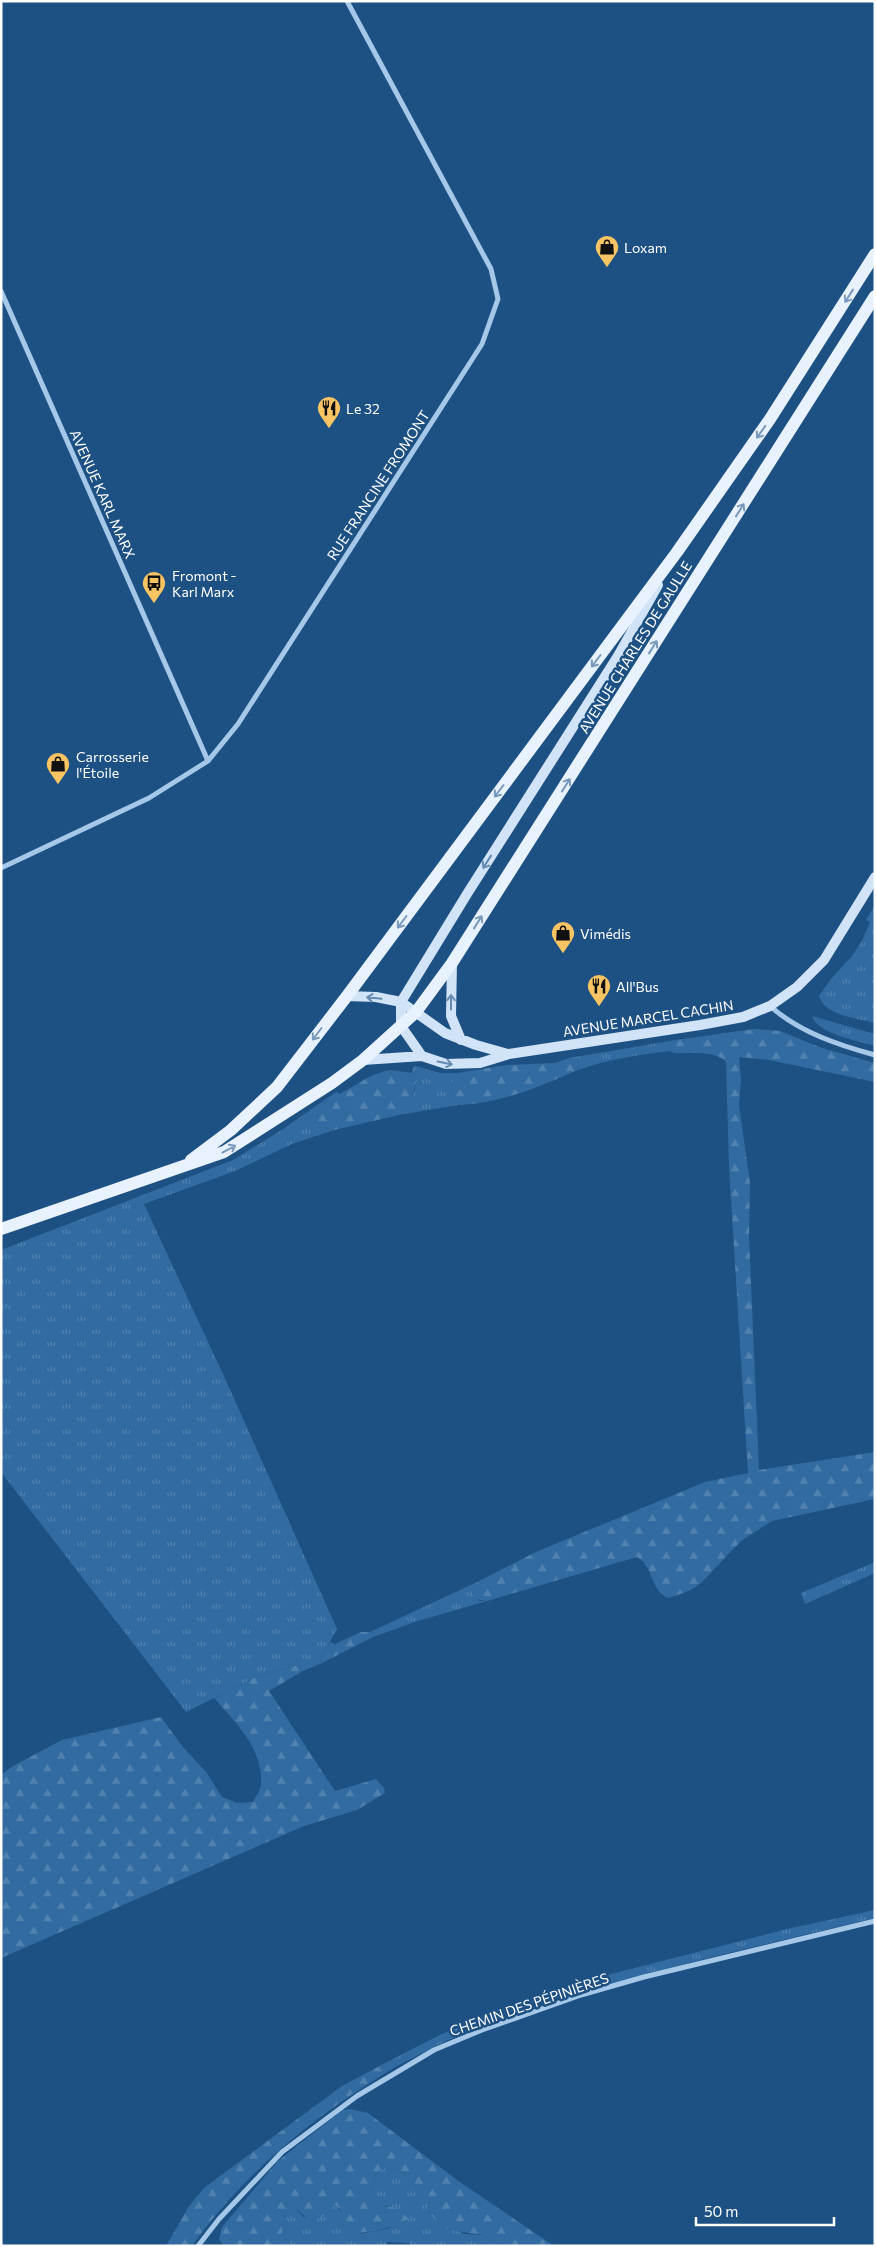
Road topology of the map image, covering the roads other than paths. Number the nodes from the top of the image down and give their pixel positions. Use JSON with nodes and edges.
{"nodes":[{"id":1,"x":348,"y":1,"type":"edge"},
{"id":2,"x":875,"y":254,"type":"edge"},
{"id":3,"x":1,"y":291,"type":"edge"},
{"id":4,"x":875,"y":296,"type":"edge"},
{"id":5,"x":677,"y":552,"type":"junction"},
{"id":6,"x":208,"y":761,"type":"junction"},
{"id":7,"x":1,"y":868,"type":"edge"},
{"id":8,"x":875,"y":877,"type":"edge"},
{"id":9,"x":452,"y":963,"type":"junction"},
{"id":10,"x":347,"y":996,"type":"junction"},
{"id":11,"x":401,"y":1002,"type":"junction"},
{"id":12,"x":770,"y":1006,"type":"junction"},
{"id":13,"x":416,"y":1012,"type":"junction"},
{"id":14,"x":400,"y":1026,"type":"junction"},
{"id":15,"x":461,"y":1040,"type":"junction"},
{"id":16,"x":509,"y":1054,"type":"junction"},
{"id":17,"x":875,"y":1054,"type":"edge"},
{"id":18,"x":422,"y":1056,"type":"junction"},
{"id":19,"x":362,"y":1060,"type":"junction"},
{"id":20,"x":183,"y":1166,"type":"junction"},
{"id":21,"x":1,"y":1229,"type":"edge"},
{"id":22,"x":875,"y":1921,"type":"edge"},
{"id":23,"x":198,"y":2246,"type":"edge"}],
"edges":[{"from":1,"to":6,"type":"street","name":"RUE FRANCINE FROMONT"},
{"from":2,"to":5,"type":"main road","name":"AVENUE CHARLES DE GAULLE","one_way":true},
{"from":3,"to":6,"type":"street","name":"AVENUE KARL MARX"},
{"from":9,"to":4,"type":"main road","name":"AVENUE CHARLES DE GAULLE","one_way":true},
{"from":5,"to":10,"type":"main road","name":"AVENUE CHARLES DE GAULLE","one_way":true},
{"from":5,"to":11,"type":"street","name":"AVENUE CHARLES DE GAULLE","one_way":true},
{"from":6,"to":7,"type":"street","name":"RUE FRANCINE FROMONT"},
{"from":8,"to":12,"type":"street","name":"AVENUE MARCEL CACHIN"},
{"from":9,"to":13,"type":"main road","name":"AVENUE CHARLES DE GAULLE"},
{"from":15,"to":9,"type":"street","one_way":true},
{"from":11,"to":10,"type":"street","name":"AVENUE MARCEL CACHIN","one_way":true},
{"from":10,"to":20,"type":"main road","one_way":true},
{"from":11,"to":13,"type":"street","name":"AVENUE MARCEL CACHIN"},
{"from":11,"to":14,"type":"street","name":"AVENUE CHARLES DE GAULLE"},
{"from":12,"to":16,"type":"street","name":"AVENUE MARCEL CACHIN"},
{"from":12,"to":17,"type":"street"},
{"from":13,"to":14,"type":"main road"},
{"from":13,"to":15,"type":"street","name":"AVENUE MARCEL CACHIN"},
{"from":14,"to":18,"type":"street"},
{"from":14,"to":19,"type":"main road"},
{"from":15,"to":16,"type":"street","name":"AVENUE MARCEL CACHIN"},
{"from":18,"to":16,"type":"street","name":"AVENUE MARCEL CACHIN","one_way":true},
{"from":18,"to":19,"type":"street","name":"AVENUE MARCEL CACHIN"},
{"from":20,"to":19,"type":"main road","one_way":true},
{"from":20,"to":21,"type":"main road"},
{"from":22,"to":23,"type":"street","name":"CHEMIN DES PÉPINIÈRES"}]}
